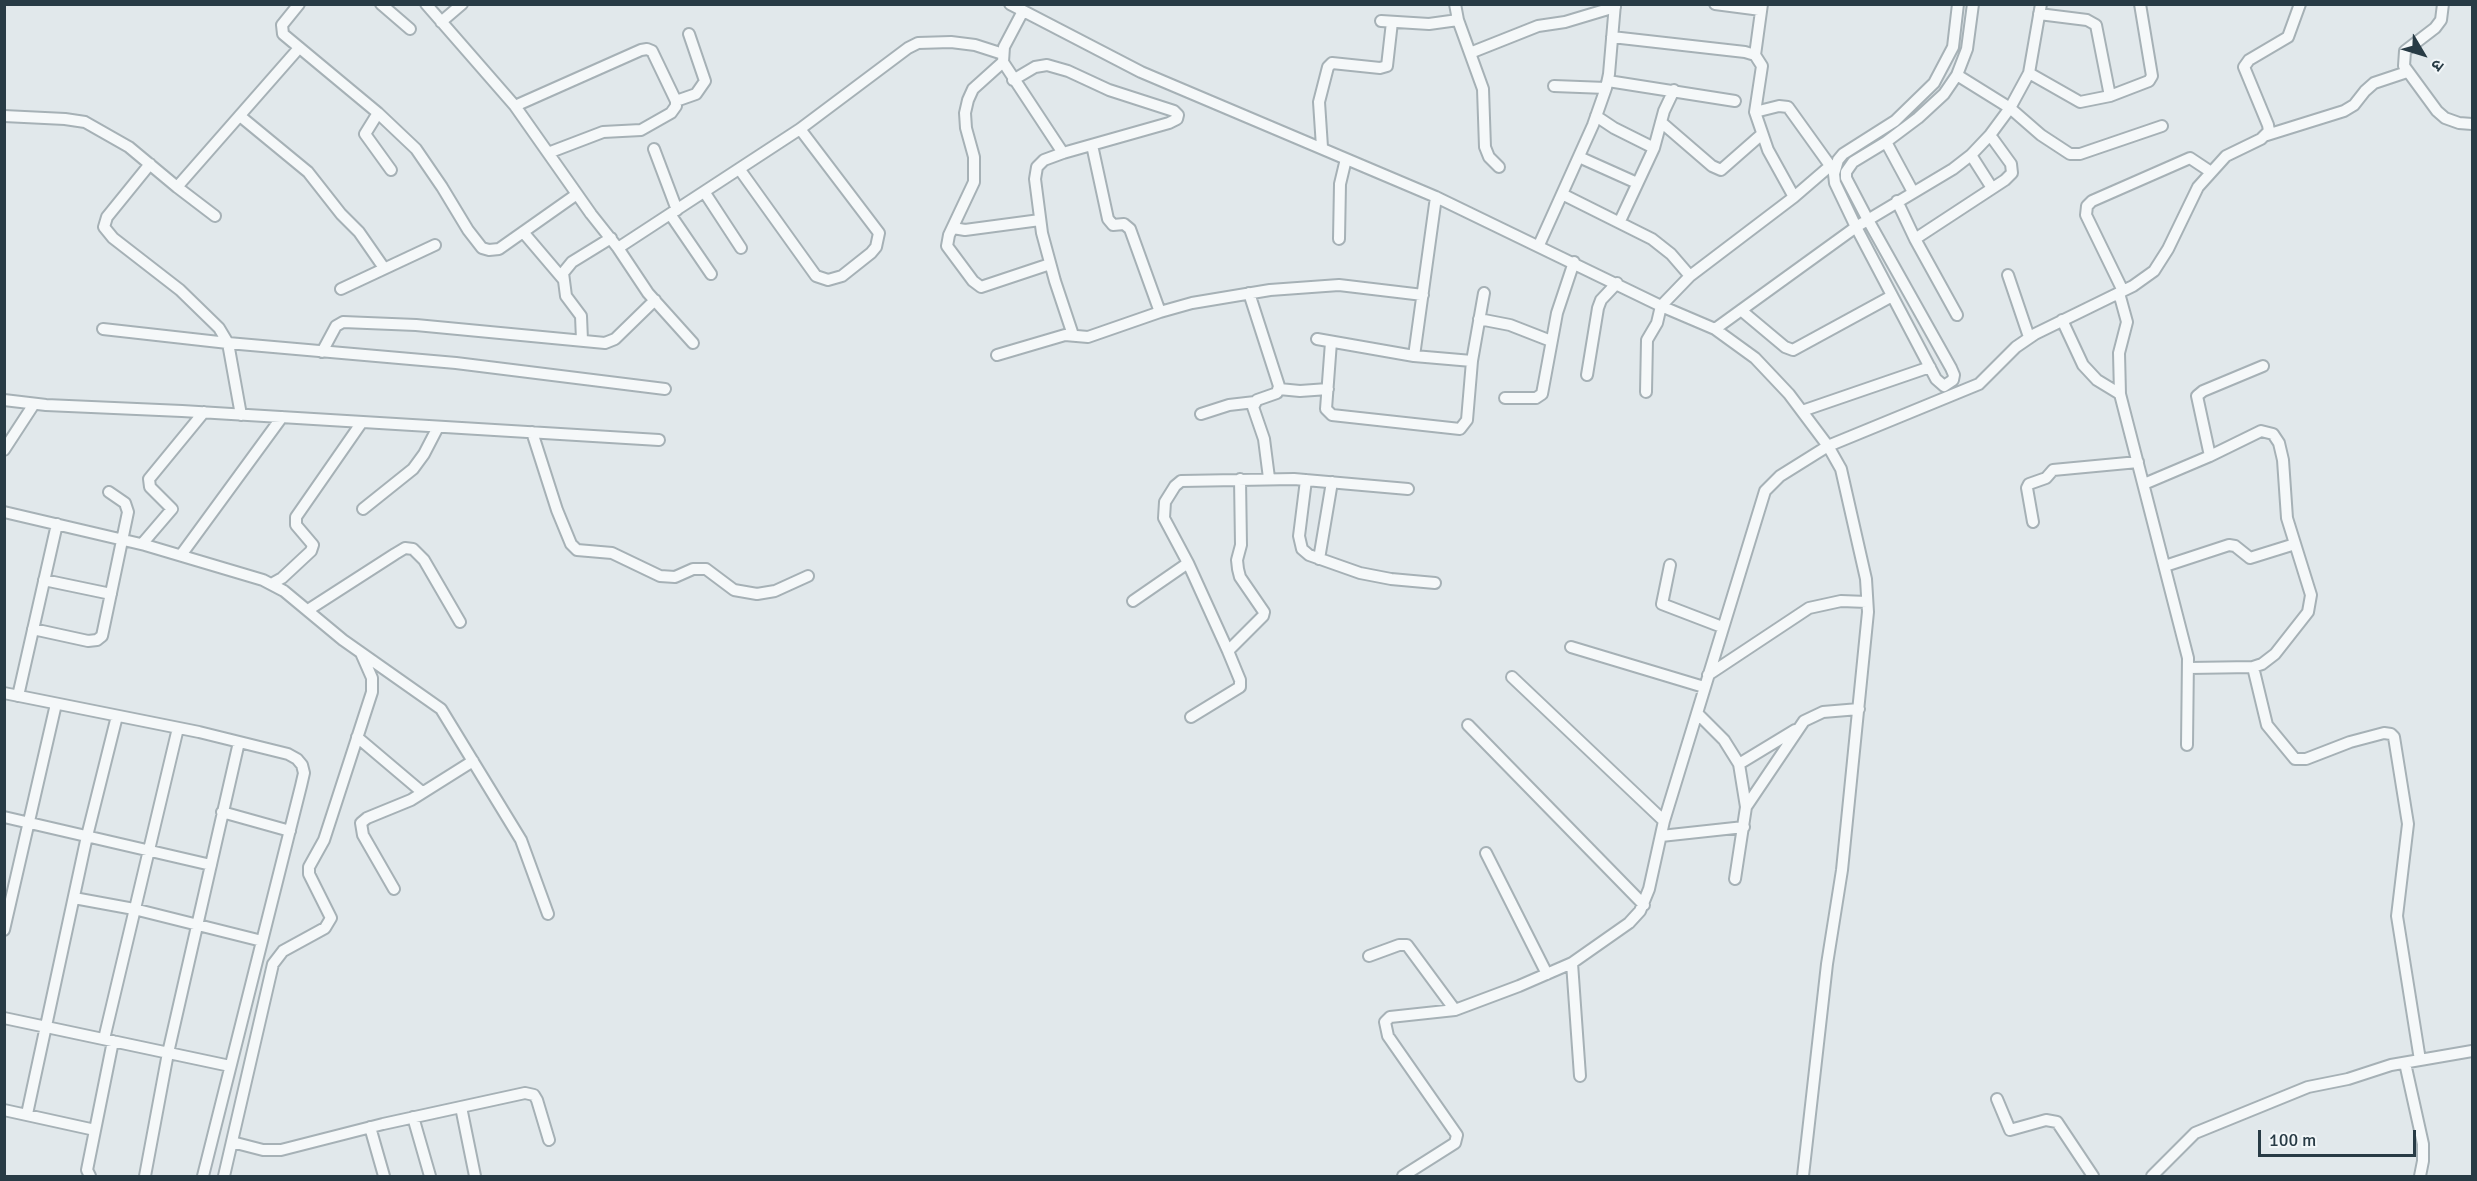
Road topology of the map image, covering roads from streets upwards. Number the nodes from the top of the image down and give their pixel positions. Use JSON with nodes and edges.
{"nodes":[{"id":1,"x":299,"y":4,"type":"edge"},
{"id":2,"x":381,"y":4,"type":"edge"},
{"id":3,"x":426,"y":4,"type":"edge"},
{"id":4,"x":462,"y":4,"type":"edge"},
{"id":5,"x":1010,"y":4,"type":"edge"},
{"id":6,"x":1455,"y":4,"type":"edge"},
{"id":7,"x":1715,"y":4,"type":"edge"},
{"id":8,"x":1958,"y":4,"type":"edge"},
{"id":9,"x":1973,"y":4,"type":"edge"},
{"id":10,"x":2140,"y":4,"type":"edge"},
{"id":11,"x":2300,"y":4,"type":"edge"},
{"id":12,"x":2443,"y":4,"type":"edge"},
{"id":13,"x":1615,"y":6,"type":"edge"},
{"id":14,"x":1761,"y":7,"type":"edge"},
{"id":15,"x":2040,"y":9,"type":"edge"},
{"id":16,"x":1023,"y":11,"type":"junction"},
{"id":17,"x":1458,"y":20,"type":"junction"},
{"id":18,"x":441,"y":22,"type":"junction"},
{"id":19,"x":410,"y":29,"type":"dead end"},
{"id":20,"x":689,"y":34,"type":"dead end"},
{"id":21,"x":1612,"y":37,"type":"junction"},
{"id":22,"x":299,"y":48,"type":"junction"},
{"id":23,"x":1470,"y":53,"type":"junction"},
{"id":24,"x":1755,"y":55,"type":"junction"},
{"id":25,"x":1003,"y":58,"type":"junction"},
{"id":26,"x":2407,"y":72,"type":"junction"},
{"id":27,"x":2029,"y":73,"type":"junction"},
{"id":28,"x":1957,"y":75,"type":"junction"},
{"id":29,"x":1013,"y":80,"type":"junction"},
{"id":30,"x":1607,"y":85,"type":"junction"},
{"id":31,"x":1554,"y":86,"type":"dead end"},
{"id":32,"x":1674,"y":90,"type":"junction"},
{"id":33,"x":2110,"y":96,"type":"junction"},
{"id":34,"x":1735,"y":100,"type":"dead end"},
{"id":35,"x":676,"y":101,"type":"junction"},
{"id":36,"x":515,"y":106,"type":"junction"},
{"id":37,"x":2010,"y":108,"type":"junction"},
{"id":38,"x":1755,"y":112,"type":"junction"},
{"id":39,"x":378,"y":113,"type":"junction"},
{"id":40,"x":4,"y":116,"type":"edge"},
{"id":41,"x":240,"y":116,"type":"junction"},
{"id":42,"x":1596,"y":116,"type":"junction"},
{"id":43,"x":1661,"y":122,"type":"junction"},
{"id":44,"x":2472,"y":124,"type":"edge"},
{"id":45,"x":2162,"y":126,"type":"dead end"},
{"id":46,"x":800,"y":129,"type":"junction"},
{"id":47,"x":1762,"y":134,"type":"junction"},
{"id":48,"x":1990,"y":135,"type":"junction"},
{"id":49,"x":2267,"y":135,"type":"junction"},
{"id":50,"x":1886,"y":142,"type":"junction"},
{"id":51,"x":1092,"y":145,"type":"junction"},
{"id":52,"x":1322,"y":147,"type":"junction"},
{"id":53,"x":1654,"y":148,"type":"junction"},
{"id":54,"x":654,"y":149,"type":"dead end"},
{"id":55,"x":548,"y":153,"type":"junction"},
{"id":56,"x":1063,"y":153,"type":"junction"},
{"id":57,"x":1971,"y":155,"type":"junction"},
{"id":58,"x":1579,"y":157,"type":"junction"},
{"id":59,"x":1346,"y":159,"type":"junction"},
{"id":60,"x":150,"y":164,"type":"junction"},
{"id":61,"x":1499,"y":167,"type":"dead end"},
{"id":62,"x":1832,"y":168,"type":"junction"},
{"id":63,"x":391,"y":170,"type":"dead end"},
{"id":64,"x":740,"y":170,"type":"junction"},
{"id":65,"x":2211,"y":172,"type":"junction"},
{"id":66,"x":1846,"y":178,"type":"junction"},
{"id":67,"x":1637,"y":183,"type":"junction"},
{"id":68,"x":177,"y":187,"type":"junction"},
{"id":69,"x":1992,"y":188,"type":"junction"},
{"id":70,"x":1913,"y":192,"type":"junction"},
{"id":71,"x":705,"y":193,"type":"junction"},
{"id":72,"x":578,"y":194,"type":"junction"},
{"id":73,"x":1562,"y":194,"type":"junction"},
{"id":74,"x":1436,"y":197,"type":"junction"},
{"id":75,"x":1794,"y":197,"type":"junction"},
{"id":76,"x":1897,"y":201,"type":"junction"},
{"id":77,"x":673,"y":212,"type":"junction"},
{"id":78,"x":214,"y":216,"type":"dead end"},
{"id":79,"x":1040,"y":220,"type":"junction"},
{"id":80,"x":1868,"y":220,"type":"junction"},
{"id":81,"x":1620,"y":221,"type":"junction"},
{"id":82,"x":1856,"y":227,"type":"junction"},
{"id":83,"x":953,"y":228,"type":"junction"},
{"id":84,"x":523,"y":232,"type":"junction"},
{"id":85,"x":611,"y":238,"type":"junction"},
{"id":86,"x":1339,"y":239,"type":"dead end"},
{"id":87,"x":1915,"y":239,"type":"junction"},
{"id":88,"x":435,"y":245,"type":"dead end"},
{"id":89,"x":1539,"y":245,"type":"junction"},
{"id":90,"x":618,"y":248,"type":"junction"},
{"id":91,"x":741,"y":248,"type":"dead end"},
{"id":92,"x":1574,"y":262,"type":"junction"},
{"id":93,"x":1050,"y":264,"type":"junction"},
{"id":94,"x":384,"y":268,"type":"junction"},
{"id":95,"x":711,"y":274,"type":"dead end"},
{"id":96,"x":2008,"y":275,"type":"dead end"},
{"id":97,"x":1690,"y":276,"type":"junction"},
{"id":98,"x":563,"y":279,"type":"junction"},
{"id":99,"x":1617,"y":283,"type":"junction"},
{"id":100,"x":341,"y":289,"type":"dead end"},
{"id":101,"x":2121,"y":292,"type":"junction"},
{"id":102,"x":1249,"y":293,"type":"junction"},
{"id":103,"x":1484,"y":294,"type":"dead end"},
{"id":104,"x":1423,"y":295,"type":"junction"},
{"id":105,"x":1892,"y":296,"type":"junction"},
{"id":106,"x":655,"y":300,"type":"junction"},
{"id":107,"x":1661,"y":306,"type":"junction"},
{"id":108,"x":1742,"y":311,"type":"junction"},
{"id":109,"x":1160,"y":312,"type":"junction"},
{"id":110,"x":1957,"y":315,"type":"dead end"},
{"id":111,"x":1479,"y":319,"type":"junction"},
{"id":112,"x":2062,"y":320,"type":"junction"},
{"id":113,"x":103,"y":329,"type":"dead end"},
{"id":114,"x":1715,"y":329,"type":"junction"},
{"id":115,"x":1073,"y":335,"type":"junction"},
{"id":116,"x":2029,"y":338,"type":"junction"},
{"id":117,"x":1317,"y":339,"type":"dead end"},
{"id":118,"x":582,"y":340,"type":"junction"},
{"id":119,"x":1551,"y":341,"type":"junction"},
{"id":120,"x":1331,"y":342,"type":"junction"},
{"id":121,"x":228,"y":343,"type":"junction"},
{"id":122,"x":693,"y":343,"type":"dead end"},
{"id":123,"x":322,"y":352,"type":"junction"},
{"id":124,"x":997,"y":354,"type":"dead end"},
{"id":125,"x":1413,"y":356,"type":"junction"},
{"id":126,"x":1472,"y":361,"type":"junction"},
{"id":127,"x":2264,"y":366,"type":"dead end"},
{"id":128,"x":1930,"y":367,"type":"junction"},
{"id":129,"x":1587,"y":375,"type":"dead end"},
{"id":130,"x":665,"y":389,"type":"dead end"},
{"id":131,"x":1328,"y":389,"type":"junction"},
{"id":132,"x":1279,"y":390,"type":"junction"},
{"id":133,"x":1646,"y":392,"type":"dead end"},
{"id":134,"x":2120,"y":394,"type":"junction"},
{"id":135,"x":1505,"y":398,"type":"dead end"},
{"id":136,"x":4,"y":400,"type":"edge"},
{"id":137,"x":1255,"y":402,"type":"junction"},
{"id":138,"x":34,"y":405,"type":"junction"},
{"id":139,"x":1802,"y":411,"type":"junction"},
{"id":140,"x":204,"y":412,"type":"junction"},
{"id":141,"x":1201,"y":414,"type":"dead end"},
{"id":142,"x":241,"y":415,"type":"junction"},
{"id":143,"x":282,"y":417,"type":"junction"},
{"id":144,"x":362,"y":422,"type":"junction"},
{"id":145,"x":438,"y":427,"type":"junction"},
{"id":146,"x":532,"y":432,"type":"junction"},
{"id":147,"x":659,"y":440,"type":"dead end"},
{"id":148,"x":1828,"y":446,"type":"junction"},
{"id":149,"x":4,"y":450,"type":"edge"},
{"id":150,"x":2210,"y":456,"type":"junction"},
{"id":151,"x":2138,"y":462,"type":"junction"},
{"id":152,"x":1269,"y":478,"type":"junction"},
{"id":153,"x":1240,"y":479,"type":"junction"},
{"id":154,"x":1306,"y":480,"type":"junction"},
{"id":155,"x":1332,"y":482,"type":"junction"},
{"id":156,"x":2144,"y":484,"type":"junction"},
{"id":157,"x":1408,"y":489,"type":"dead end"},
{"id":158,"x":109,"y":492,"type":"dead end"},
{"id":159,"x":363,"y":509,"type":"dead end"},
{"id":160,"x":4,"y":512,"type":"edge"},
{"id":161,"x":2033,"y":522,"type":"dead end"},
{"id":162,"x":57,"y":524,"type":"junction"},
{"id":163,"x":122,"y":538,"type":"junction"},
{"id":164,"x":142,"y":544,"type":"junction"},
{"id":165,"x":2295,"y":544,"type":"junction"},
{"id":166,"x":180,"y":555,"type":"junction"},
{"id":167,"x":1319,"y":559,"type":"junction"},
{"id":168,"x":1188,"y":563,"type":"junction"},
{"id":169,"x":1670,"y":565,"type":"dead end"},
{"id":170,"x":2165,"y":566,"type":"junction"},
{"id":171,"x":808,"y":576,"type":"dead end"},
{"id":172,"x":44,"y":579,"type":"junction"},
{"id":173,"x":1435,"y":583,"type":"dead end"},
{"id":174,"x":273,"y":584,"type":"junction"},
{"id":175,"x":111,"y":594,"type":"junction"},
{"id":176,"x":1133,"y":601,"type":"dead end"},
{"id":177,"x":1868,"y":602,"type":"junction"},
{"id":178,"x":308,"y":610,"type":"junction"},
{"id":179,"x":460,"y":622,"type":"dead end"},
{"id":180,"x":1722,"y":627,"type":"junction"},
{"id":181,"x":33,"y":629,"type":"junction"},
{"id":182,"x":1571,"y":647,"type":"dead end"},
{"id":183,"x":1228,"y":651,"type":"junction"},
{"id":184,"x":361,"y":652,"type":"junction"},
{"id":185,"x":2253,"y":667,"type":"junction"},
{"id":186,"x":2189,"y":668,"type":"junction"},
{"id":187,"x":1708,"y":675,"type":"junction"},
{"id":188,"x":1512,"y":677,"type":"dead end"},
{"id":189,"x":1704,"y":687,"type":"junction"},
{"id":190,"x":4,"y":693,"type":"edge"},
{"id":191,"x":18,"y":696,"type":"junction"},
{"id":192,"x":56,"y":704,"type":"junction"},
{"id":193,"x":1859,"y":709,"type":"junction"},
{"id":194,"x":1697,"y":713,"type":"junction"},
{"id":195,"x":117,"y":716,"type":"junction"},
{"id":196,"x":1191,"y":717,"type":"dead end"},
{"id":197,"x":1468,"y":725,"type":"dead end"},
{"id":198,"x":178,"y":728,"type":"junction"},
{"id":199,"x":1798,"y":729,"type":"junction"},
{"id":200,"x":357,"y":737,"type":"junction"},
{"id":201,"x":239,"y":742,"type":"junction"},
{"id":202,"x":2187,"y":745,"type":"dead end"},
{"id":203,"x":473,"y":761,"type":"junction"},
{"id":204,"x":1739,"y":764,"type":"junction"},
{"id":205,"x":422,"y":792,"type":"junction"},
{"id":206,"x":1746,"y":807,"type":"junction"},
{"id":207,"x":222,"y":812,"type":"junction"},
{"id":208,"x":4,"y":817,"type":"edge"},
{"id":209,"x":1664,"y":821,"type":"junction"},
{"id":210,"x":27,"y":823,"type":"junction"},
{"id":211,"x":1744,"y":827,"type":"junction"},
{"id":212,"x":290,"y":831,"type":"junction"},
{"id":213,"x":87,"y":836,"type":"junction"},
{"id":214,"x":1661,"y":836,"type":"junction"},
{"id":215,"x":148,"y":851,"type":"junction"},
{"id":216,"x":1486,"y":854,"type":"dead end"},
{"id":217,"x":210,"y":865,"type":"junction"},
{"id":218,"x":1735,"y":879,"type":"dead end"},
{"id":219,"x":394,"y":889,"type":"dead end"},
{"id":220,"x":74,"y":898,"type":"junction"},
{"id":221,"x":1644,"y":905,"type":"junction"},
{"id":222,"x":134,"y":909,"type":"junction"},
{"id":223,"x":548,"y":914,"type":"dead end"},
{"id":224,"x":197,"y":924,"type":"junction"},
{"id":225,"x":4,"y":930,"type":"edge"},
{"id":226,"x":262,"y":940,"type":"junction"},
{"id":227,"x":1369,"y":956,"type":"dead end"},
{"id":228,"x":1572,"y":963,"type":"junction"},
{"id":229,"x":1547,"y":974,"type":"junction"},
{"id":230,"x":1455,"y":1010,"type":"junction"},
{"id":231,"x":4,"y":1018,"type":"edge"},
{"id":232,"x":47,"y":1028,"type":"junction"},
{"id":233,"x":108,"y":1040,"type":"junction"},
{"id":234,"x":2472,"y":1051,"type":"edge"},
{"id":235,"x":168,"y":1053,"type":"junction"},
{"id":236,"x":2420,"y":1060,"type":"junction"},
{"id":237,"x":2405,"y":1063,"type":"junction"},
{"id":238,"x":230,"y":1066,"type":"junction"},
{"id":239,"x":1580,"y":1076,"type":"dead end"},
{"id":240,"x":1997,"y":1099,"type":"dead end"},
{"id":241,"x":461,"y":1107,"type":"junction"},
{"id":242,"x":4,"y":1110,"type":"edge"},
{"id":243,"x":27,"y":1114,"type":"junction"},
{"id":244,"x":413,"y":1117,"type":"junction"},
{"id":245,"x":370,"y":1127,"type":"junction"},
{"id":246,"x":95,"y":1130,"type":"junction"},
{"id":247,"x":549,"y":1140,"type":"dead end"},
{"id":248,"x":232,"y":1142,"type":"junction"},
{"id":249,"x":1417,"y":1173,"type":"edge"},
{"id":250,"x":90,"y":1176,"type":"edge"},
{"id":251,"x":145,"y":1176,"type":"edge"},
{"id":252,"x":203,"y":1176,"type":"edge"},
{"id":253,"x":224,"y":1176,"type":"edge"},
{"id":254,"x":384,"y":1176,"type":"edge"},
{"id":255,"x":430,"y":1176,"type":"edge"},
{"id":256,"x":475,"y":1176,"type":"edge"},
{"id":257,"x":1403,"y":1176,"type":"edge"},
{"id":258,"x":1803,"y":1176,"type":"edge"},
{"id":259,"x":2093,"y":1176,"type":"edge"},
{"id":260,"x":2152,"y":1176,"type":"edge"},
{"id":261,"x":2420,"y":1176,"type":"edge"}],
"edges":[{"from":1,"to":22,"type":"street"},
{"from":2,"to":19,"type":"street"},
{"from":3,"to":18,"type":"street"},
{"from":4,"to":18,"type":"street"},
{"from":5,"to":16,"type":"street"},
{"from":6,"to":17,"type":"street"},
{"from":7,"to":14,"type":"street"},
{"from":8,"to":62,"type":"street"},
{"from":9,"to":28,"type":"street"},
{"from":10,"to":33,"type":"street"},
{"from":11,"to":49,"type":"street"},
{"from":12,"to":26,"type":"street"},
{"from":13,"to":21,"type":"street"},
{"from":13,"to":23,"type":"street"},
{"from":14,"to":24,"type":"street"},
{"from":15,"to":27,"type":"street"},
{"from":15,"to":33,"type":"street"},
{"from":16,"to":25,"type":"street"},
{"from":16,"to":52,"type":"street"},
{"from":17,"to":23,"type":"street"},
{"from":17,"to":52,"type":"street"},
{"from":18,"to":36,"type":"street"},
{"from":20,"to":35,"type":"street"},
{"from":21,"to":24,"type":"street"},
{"from":21,"to":30,"type":"street"},
{"from":22,"to":39,"type":"street"},
{"from":22,"to":41,"type":"street"},
{"from":23,"to":61,"type":"street"},
{"from":24,"to":38,"type":"street"},
{"from":25,"to":29,"type":"street"},
{"from":25,"to":46,"type":"street"},
{"from":25,"to":83,"type":"street"},
{"from":26,"to":44,"type":"street"},
{"from":26,"to":49,"type":"street"},
{"from":27,"to":33,"type":"street"},
{"from":27,"to":37,"type":"street"},
{"from":28,"to":37,"type":"street"},
{"from":28,"to":50,"type":"street"},
{"from":29,"to":51,"type":"street"},
{"from":29,"to":56,"type":"street"},
{"from":30,"to":31,"type":"street"},
{"from":30,"to":32,"type":"street"},
{"from":30,"to":42,"type":"street"},
{"from":32,"to":34,"type":"street"},
{"from":32,"to":43,"type":"street"},
{"from":35,"to":36,"type":"street"},
{"from":35,"to":55,"type":"street"},
{"from":36,"to":55,"type":"street"},
{"from":37,"to":45,"type":"street"},
{"from":37,"to":48,"type":"street"},
{"from":38,"to":47,"type":"street"},
{"from":38,"to":62,"type":"street"},
{"from":39,"to":63,"type":"street"},
{"from":39,"to":84,"type":"street"},
{"from":40,"to":60,"type":"street"},
{"from":41,"to":68,"type":"street"},
{"from":41,"to":94,"type":"street"},
{"from":42,"to":53,"type":"street"},
{"from":42,"to":58,"type":"street"},
{"from":43,"to":47,"type":"street"},
{"from":43,"to":53,"type":"street"},
{"from":46,"to":64,"type":"street"},
{"from":46,"to":64,"type":"street"},
{"from":47,"to":75,"type":"street"},
{"from":48,"to":57,"type":"street"},
{"from":48,"to":69,"type":"street"},
{"from":49,"to":65,"type":"street"},
{"from":50,"to":66,"type":"street"},
{"from":50,"to":70,"type":"street"},
{"from":51,"to":56,"type":"street"},
{"from":51,"to":109,"type":"street"},
{"from":52,"to":59,"type":"street"},
{"from":53,"to":67,"type":"street"},
{"from":54,"to":77,"type":"street"},
{"from":55,"to":72,"type":"street"},
{"from":56,"to":79,"type":"street"},
{"from":57,"to":69,"type":"street"},
{"from":57,"to":70,"type":"street"},
{"from":58,"to":67,"type":"street"},
{"from":58,"to":73,"type":"street"},
{"from":59,"to":74,"type":"street"},
{"from":59,"to":86,"type":"street"},
{"from":60,"to":68,"type":"street"},
{"from":60,"to":121,"type":"street"},
{"from":62,"to":66,"type":"street"},
{"from":62,"to":75,"type":"street"},
{"from":62,"to":82,"type":"street"},
{"from":64,"to":71,"type":"street"},
{"from":65,"to":101,"type":"street"},
{"from":65,"to":101,"type":"street"},
{"from":66,"to":80,"type":"street"},
{"from":67,"to":81,"type":"street"},
{"from":68,"to":78,"type":"street"},
{"from":69,"to":87,"type":"street"},
{"from":70,"to":76,"type":"street"},
{"from":71,"to":77,"type":"street"},
{"from":71,"to":91,"type":"street"},
{"from":72,"to":84,"type":"street"},
{"from":72,"to":85,"type":"street"},
{"from":73,"to":81,"type":"street"},
{"from":73,"to":89,"type":"street"},
{"from":74,"to":89,"type":"street"},
{"from":74,"to":104,"type":"street"},
{"from":75,"to":97,"type":"street"},
{"from":76,"to":80,"type":"street"},
{"from":76,"to":87,"type":"street"},
{"from":77,"to":90,"type":"street"},
{"from":77,"to":95,"type":"street"},
{"from":79,"to":83,"type":"street"},
{"from":79,"to":93,"type":"street"},
{"from":80,"to":82,"type":"street"},
{"from":80,"to":128,"type":"street"},
{"from":81,"to":97,"type":"street"},
{"from":82,"to":105,"type":"street"},
{"from":82,"to":108,"type":"street"},
{"from":83,"to":93,"type":"street"},
{"from":84,"to":98,"type":"street"},
{"from":85,"to":90,"type":"street"},
{"from":85,"to":98,"type":"street"},
{"from":87,"to":110,"type":"street"},
{"from":88,"to":94,"type":"street"},
{"from":89,"to":92,"type":"street"},
{"from":90,"to":106,"type":"street"},
{"from":92,"to":99,"type":"street"},
{"from":92,"to":119,"type":"street"},
{"from":93,"to":115,"type":"street"},
{"from":94,"to":100,"type":"street"},
{"from":96,"to":116,"type":"street"},
{"from":97,"to":107,"type":"street"},
{"from":98,"to":118,"type":"street"},
{"from":99,"to":107,"type":"street"},
{"from":99,"to":129,"type":"street"},
{"from":101,"to":112,"type":"street"},
{"from":101,"to":134,"type":"street"},
{"from":102,"to":104,"type":"street"},
{"from":102,"to":109,"type":"street"},
{"from":102,"to":132,"type":"street"},
{"from":103,"to":111,"type":"street"},
{"from":104,"to":125,"type":"street"},
{"from":105,"to":108,"type":"street"},
{"from":105,"to":128,"type":"street"},
{"from":106,"to":118,"type":"street"},
{"from":106,"to":122,"type":"street"},
{"from":107,"to":114,"type":"street"},
{"from":107,"to":133,"type":"street"},
{"from":108,"to":114,"type":"street"},
{"from":109,"to":115,"type":"street"},
{"from":111,"to":119,"type":"street"},
{"from":111,"to":126,"type":"street"},
{"from":112,"to":116,"type":"street"},
{"from":112,"to":134,"type":"street"},
{"from":113,"to":121,"type":"street"},
{"from":114,"to":139,"type":"street"},
{"from":115,"to":124,"type":"street"},
{"from":116,"to":148,"type":"street"},
{"from":117,"to":120,"type":"street"},
{"from":118,"to":123,"type":"street"},
{"from":119,"to":135,"type":"street"},
{"from":120,"to":125,"type":"street"},
{"from":120,"to":131,"type":"street"},
{"from":121,"to":123,"type":"street"},
{"from":121,"to":142,"type":"street"},
{"from":123,"to":130,"type":"street"},
{"from":125,"to":126,"type":"street"},
{"from":126,"to":131,"type":"street"},
{"from":127,"to":150,"type":"street"},
{"from":128,"to":139,"type":"street"},
{"from":131,"to":132,"type":"street"},
{"from":132,"to":137,"type":"street"},
{"from":134,"to":151,"type":"street"},
{"from":136,"to":138,"type":"street"},
{"from":137,"to":141,"type":"street"},
{"from":137,"to":152,"type":"street"},
{"from":138,"to":140,"type":"street"},
{"from":138,"to":149,"type":"street"},
{"from":139,"to":148,"type":"street"},
{"from":140,"to":142,"type":"street"},
{"from":140,"to":164,"type":"street"},
{"from":142,"to":143,"type":"street"},
{"from":143,"to":144,"type":"street"},
{"from":143,"to":166,"type":"street"},
{"from":144,"to":145,"type":"street"},
{"from":144,"to":174,"type":"street"},
{"from":145,"to":146,"type":"street"},
{"from":145,"to":159,"type":"street"},
{"from":146,"to":147,"type":"street"},
{"from":146,"to":171,"type":"street"},
{"from":148,"to":177,"type":"street"},
{"from":148,"to":180,"type":"street"},
{"from":150,"to":156,"type":"street"},
{"from":150,"to":165,"type":"street"},
{"from":151,"to":156,"type":"street"},
{"from":151,"to":161,"type":"street"},
{"from":152,"to":153,"type":"street"},
{"from":152,"to":154,"type":"street"},
{"from":153,"to":168,"type":"street"},
{"from":153,"to":183,"type":"street"},
{"from":154,"to":155,"type":"street"},
{"from":154,"to":167,"type":"street"},
{"from":155,"to":157,"type":"street"},
{"from":155,"to":167,"type":"street"},
{"from":156,"to":170,"type":"street"},
{"from":158,"to":163,"type":"street"},
{"from":160,"to":162,"type":"street"},
{"from":162,"to":163,"type":"street"},
{"from":162,"to":172,"type":"street"},
{"from":163,"to":164,"type":"street"},
{"from":163,"to":175,"type":"street"},
{"from":164,"to":166,"type":"street"},
{"from":165,"to":170,"type":"street"},
{"from":165,"to":185,"type":"street"},
{"from":166,"to":174,"type":"street"},
{"from":167,"to":173,"type":"street"},
{"from":168,"to":176,"type":"street"},
{"from":168,"to":183,"type":"street"},
{"from":169,"to":180,"type":"street"},
{"from":170,"to":186,"type":"street"},
{"from":172,"to":175,"type":"street"},
{"from":172,"to":181,"type":"street"},
{"from":174,"to":178,"type":"street"},
{"from":175,"to":181,"type":"street"},
{"from":177,"to":187,"type":"street"},
{"from":177,"to":193,"type":"street"},
{"from":178,"to":179,"type":"street"},
{"from":178,"to":184,"type":"street"},
{"from":180,"to":187,"type":"street"},
{"from":181,"to":191,"type":"street"},
{"from":182,"to":189,"type":"street"},
{"from":183,"to":196,"type":"street"},
{"from":184,"to":200,"type":"street"},
{"from":184,"to":203,"type":"street"},
{"from":185,"to":186,"type":"street"},
{"from":185,"to":236,"type":"street"},
{"from":186,"to":202,"type":"street"},
{"from":187,"to":189,"type":"street"},
{"from":188,"to":209,"type":"street"},
{"from":189,"to":194,"type":"street"},
{"from":190,"to":191,"type":"street"},
{"from":191,"to":192,"type":"street"},
{"from":192,"to":195,"type":"street"},
{"from":192,"to":210,"type":"street"},
{"from":193,"to":199,"type":"street"},
{"from":193,"to":258,"type":"street"},
{"from":194,"to":204,"type":"street"},
{"from":194,"to":209,"type":"street"},
{"from":195,"to":198,"type":"street"},
{"from":195,"to":213,"type":"street"},
{"from":197,"to":221,"type":"street"},
{"from":198,"to":201,"type":"street"},
{"from":198,"to":215,"type":"street"},
{"from":199,"to":204,"type":"street"},
{"from":199,"to":206,"type":"street"},
{"from":200,"to":205,"type":"street"},
{"from":200,"to":248,"type":"street"},
{"from":201,"to":207,"type":"street"},
{"from":201,"to":212,"type":"street"},
{"from":203,"to":205,"type":"street"},
{"from":203,"to":223,"type":"street"},
{"from":204,"to":206,"type":"street"},
{"from":205,"to":219,"type":"street"},
{"from":206,"to":211,"type":"street"},
{"from":207,"to":212,"type":"street"},
{"from":207,"to":217,"type":"street"},
{"from":208,"to":210,"type":"street"},
{"from":209,"to":214,"type":"street"},
{"from":210,"to":213,"type":"street"},
{"from":210,"to":225,"type":"street"},
{"from":211,"to":214,"type":"street"},
{"from":211,"to":218,"type":"street"},
{"from":212,"to":226,"type":"street"},
{"from":213,"to":215,"type":"street"},
{"from":213,"to":220,"type":"street"},
{"from":214,"to":221,"type":"street"},
{"from":215,"to":217,"type":"street"},
{"from":215,"to":222,"type":"street"},
{"from":216,"to":229,"type":"street"},
{"from":217,"to":224,"type":"street"},
{"from":220,"to":222,"type":"street"},
{"from":220,"to":232,"type":"street"},
{"from":221,"to":228,"type":"street"},
{"from":222,"to":224,"type":"street"},
{"from":222,"to":233,"type":"street"},
{"from":224,"to":226,"type":"street"},
{"from":224,"to":235,"type":"street"},
{"from":226,"to":238,"type":"street"},
{"from":227,"to":230,"type":"street"},
{"from":228,"to":229,"type":"street"},
{"from":228,"to":239,"type":"street"},
{"from":229,"to":230,"type":"street"},
{"from":230,"to":249,"type":"street"},
{"from":231,"to":232,"type":"street"},
{"from":232,"to":233,"type":"street"},
{"from":232,"to":243,"type":"street"},
{"from":233,"to":235,"type":"street"},
{"from":233,"to":246,"type":"street"},
{"from":234,"to":236,"type":"street"},
{"from":235,"to":238,"type":"street"},
{"from":235,"to":251,"type":"street"},
{"from":236,"to":237,"type":"street"},
{"from":237,"to":260,"type":"street"},
{"from":237,"to":261,"type":"street"},
{"from":238,"to":252,"type":"street"},
{"from":240,"to":259,"type":"street"},
{"from":241,"to":244,"type":"street"},
{"from":241,"to":247,"type":"street"},
{"from":241,"to":256,"type":"street"},
{"from":242,"to":243,"type":"street"},
{"from":243,"to":246,"type":"street"},
{"from":244,"to":245,"type":"street"},
{"from":244,"to":255,"type":"street"},
{"from":245,"to":248,"type":"street"},
{"from":245,"to":254,"type":"street"},
{"from":246,"to":250,"type":"street"},
{"from":248,"to":253,"type":"street"},
{"from":249,"to":257,"type":"street"}]}
